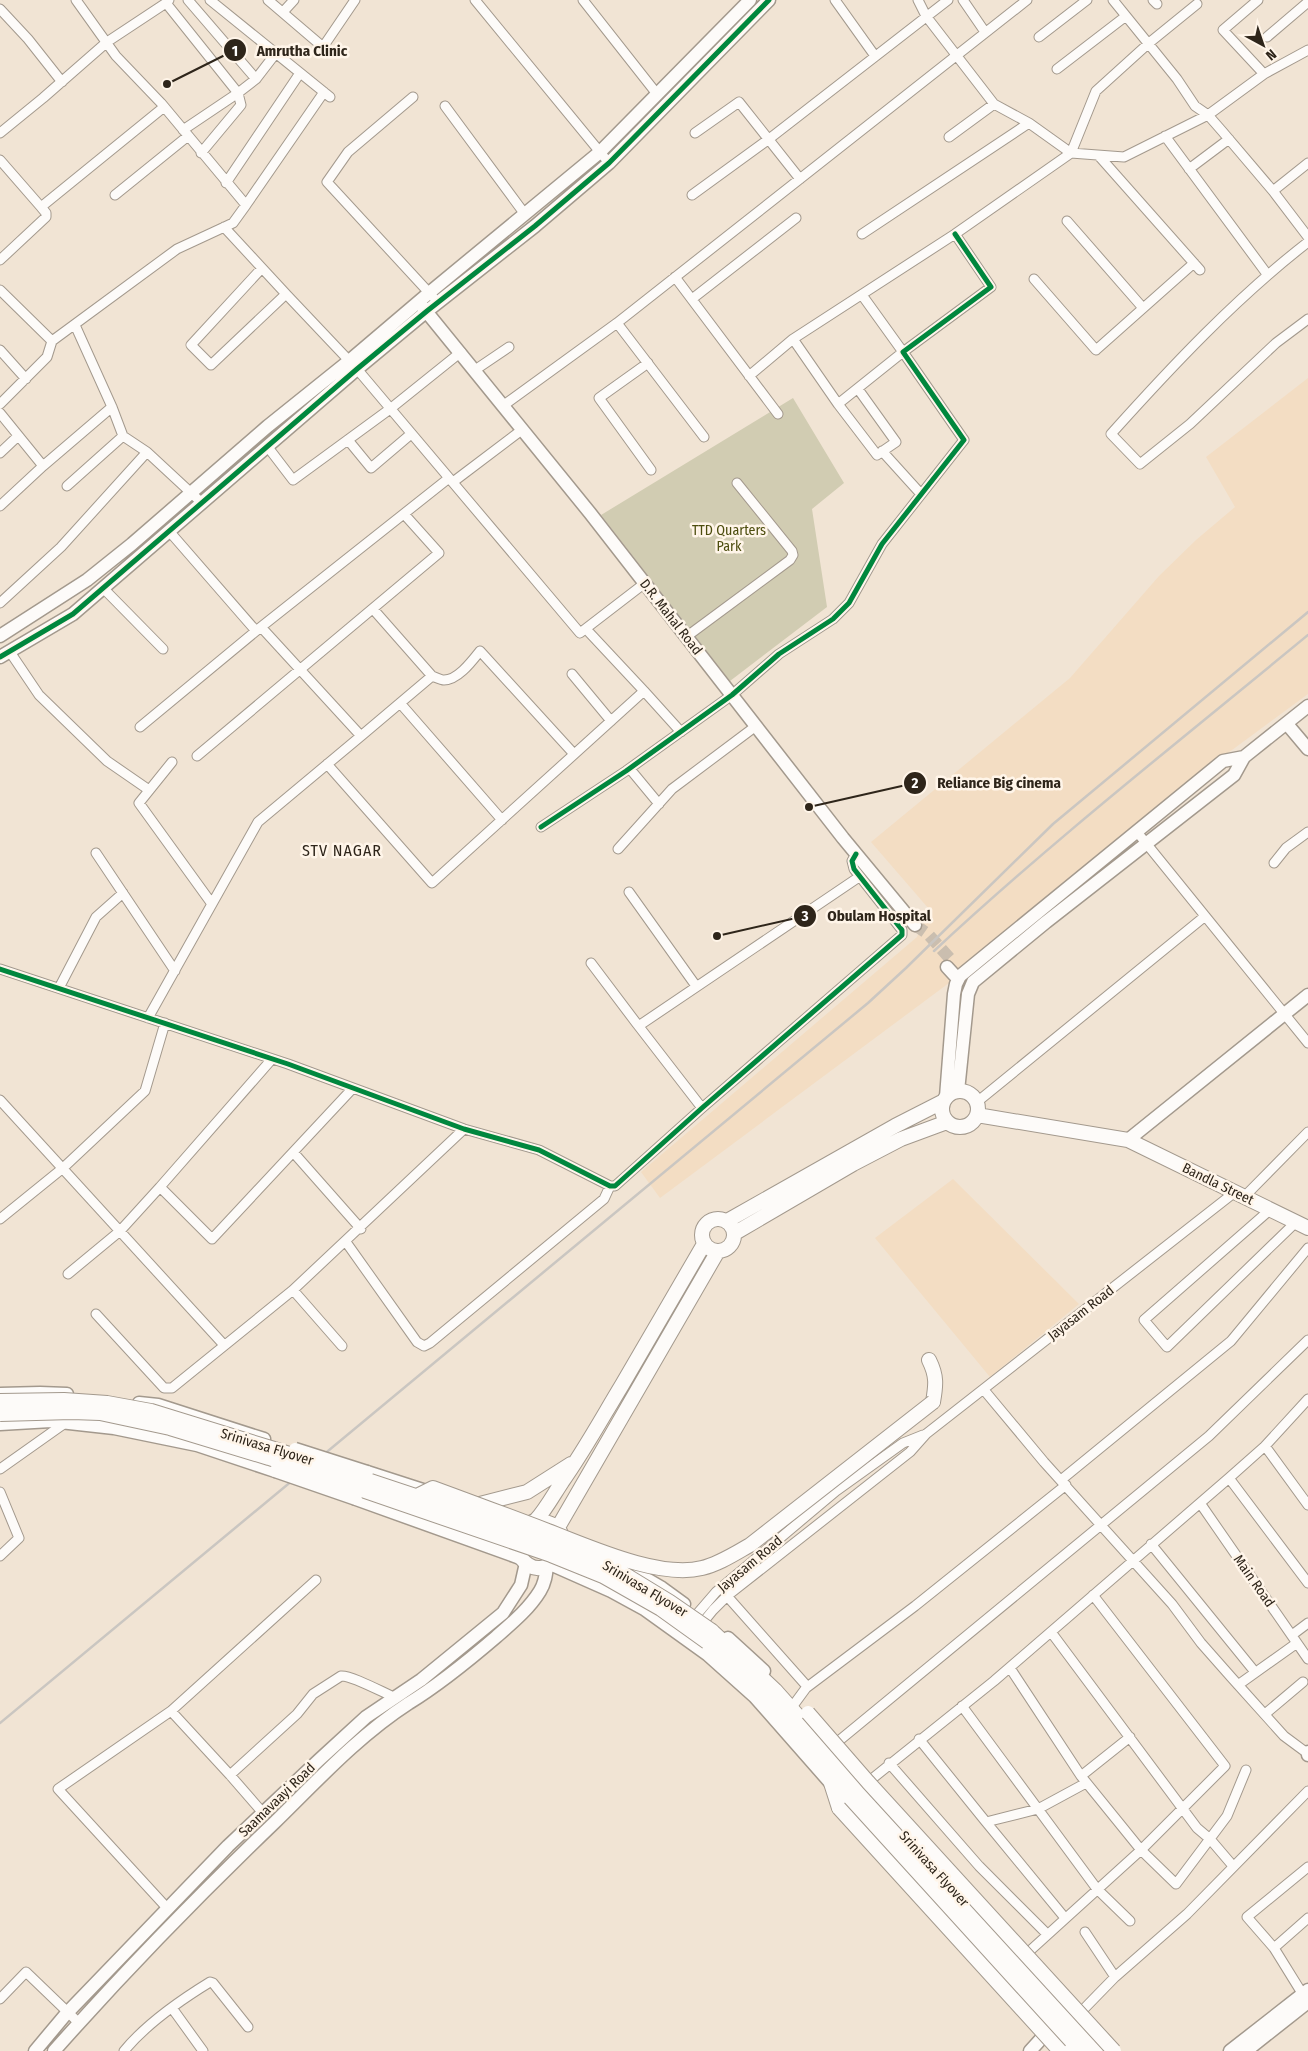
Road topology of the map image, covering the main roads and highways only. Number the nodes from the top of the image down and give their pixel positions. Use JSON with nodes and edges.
{"nodes":[{"id":1,"x":949,"y":1096,"type":"junction"},
{"id":2,"x":977,"y":1109,"type":"junction"},
{"id":3,"x":947,"y":1122,"type":"junction"},
{"id":4,"x":727,"y":1221,"type":"junction"},
{"id":5,"x":1302,"y":1225,"type":"edge"},
{"id":6,"x":735,"y":1233,"type":"junction"},
{"id":7,"x":704,"y":1244,"type":"junction"},
{"id":8,"x":718,"y":1251,"type":"junction"},
{"id":9,"x":929,"y":1360,"type":"dead end"},
{"id":10,"x":0,"y":1401,"type":"edge"},
{"id":11,"x":0,"y":1414,"type":"edge"},
{"id":12,"x":577,"y":1460,"type":"junction"},
{"id":13,"x":417,"y":1496,"type":"junction"},
{"id":14,"x":472,"y":1506,"type":"road end"},
{"id":15,"x":531,"y":1522,"type":"junction"},
{"id":16,"x":558,"y":1531,"type":"junction"},
{"id":17,"x":801,"y":1708,"type":"road end"},
{"id":18,"x":831,"y":1783,"type":"road end"},
{"id":19,"x":1056,"y":2039,"type":"edge"},
{"id":20,"x":1081,"y":2051,"type":"edge"},
{"id":21,"x":1096,"y":2051,"type":"edge"},
{"id":22,"x":1114,"y":2051,"type":"edge"}],
"edges":[{"from":1,"to":2,"type":"main road"},
{"from":1,"to":3,"type":"main road"},
{"from":1,"to":4,"type":"main road"},
{"from":2,"to":3,"type":"main road"},
{"from":2,"to":5,"type":"main road","name":"Bandla Street"},
{"from":3,"to":6,"type":"main road"},
{"from":4,"to":6,"type":"main road"},
{"from":4,"to":7,"type":"main road"},
{"from":6,"to":8,"type":"main road"},
{"from":7,"to":8,"type":"main road"},
{"from":7,"to":12,"type":"main road"},
{"from":8,"to":16,"type":"main road"},
{"from":9,"to":13,"type":"main road","bridge":true},
{"from":10,"to":13,"type":"main road","name":"Srinivasa Flyover","bridge":true},
{"from":11,"to":20,"type":"main road","name":"Srinivasa Flyover","bridge":true},
{"from":12,"to":14,"type":"main road"},
{"from":12,"to":15,"type":"main road"},
{"from":13,"to":21,"type":"main road","name":"Srinivasa Flyover","bridge":true},
{"from":15,"to":16,"type":"main road"},
{"from":15,"to":16,"type":"main road"},
{"from":17,"to":22,"type":"main road","bridge":true},
{"from":18,"to":19,"type":"main road","bridge":true}]}
